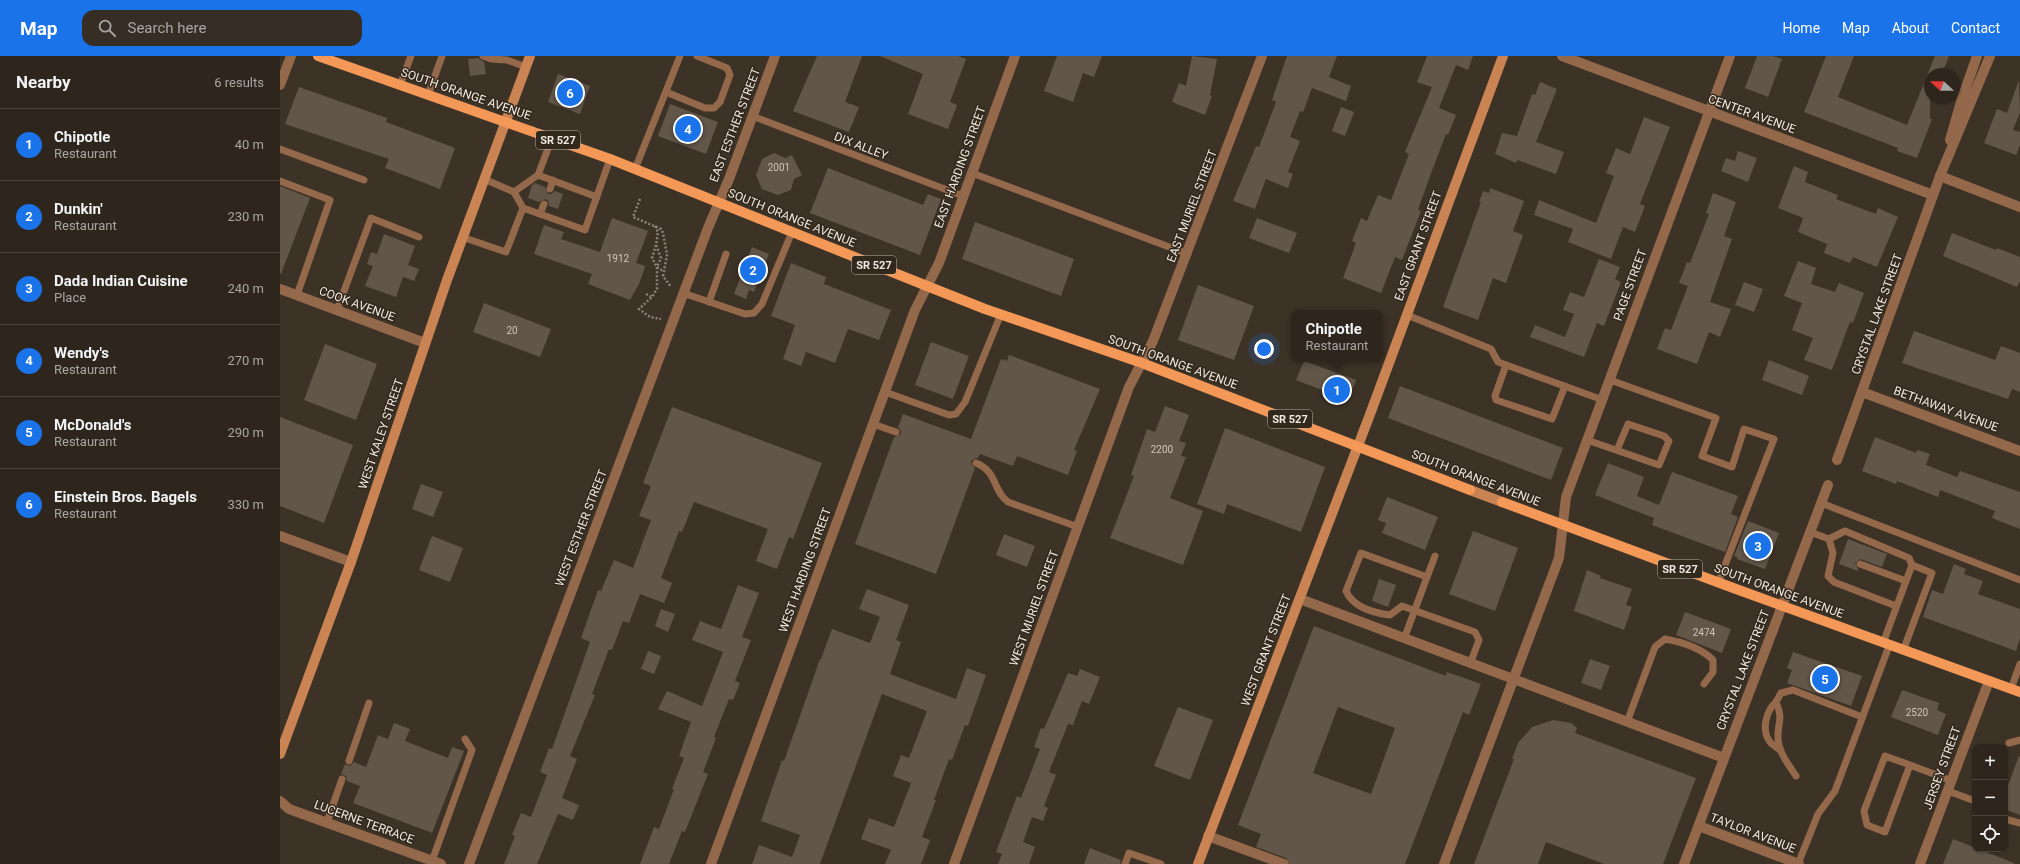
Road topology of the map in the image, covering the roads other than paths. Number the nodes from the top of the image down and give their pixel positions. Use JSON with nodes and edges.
{"nodes":[{"id":1,"x":291,"y":56,"type":"edge"},
{"id":2,"x":318,"y":56,"type":"edge"},
{"id":3,"x":411,"y":56,"type":"edge"},
{"id":4,"x":442,"y":56,"type":"edge"},
{"id":5,"x":482,"y":56,"type":"edge"},
{"id":6,"x":530,"y":56,"type":"edge"},
{"id":7,"x":680,"y":56,"type":"edge"},
{"id":8,"x":697,"y":56,"type":"edge"},
{"id":9,"x":775,"y":56,"type":"edge"},
{"id":10,"x":1015,"y":56,"type":"edge"},
{"id":11,"x":1262,"y":56,"type":"edge"},
{"id":12,"x":1503,"y":56,"type":"edge"},
{"id":13,"x":1562,"y":56,"type":"edge"},
{"id":14,"x":1730,"y":56,"type":"edge"},
{"id":15,"x":1977,"y":56,"type":"edge"},
{"id":16,"x":1990,"y":56,"type":"edge"},
{"id":17,"x":526,"y":67,"type":"junction"},
{"id":18,"x":400,"y":85,"type":"junction"},
{"id":19,"x":280,"y":86,"type":"edge"},
{"id":20,"x":666,"y":92,"type":"junction"},
{"id":21,"x":428,"y":95,"type":"junction"},
{"id":22,"x":1709,"y":112,"type":"junction"},
{"id":23,"x":752,"y":116,"type":"junction"},
{"id":24,"x":505,"y":122,"type":"junction"},
{"id":25,"x":552,"y":138,"type":"junction"},
{"id":26,"x":280,"y":149,"type":"edge"},
{"id":27,"x":610,"y":159,"type":"junction"},
{"id":28,"x":635,"y":169,"type":"junction"},
{"id":29,"x":972,"y":173,"type":"junction"},
{"id":30,"x":538,"y":175,"type":"junction"},
{"id":31,"x":1940,"y":176,"type":"junction"},
{"id":32,"x":280,"y":180,"type":"edge"},
{"id":33,"x":364,"y":180,"type":"dead end"},
{"id":34,"x":484,"y":180,"type":"junction"},
{"id":35,"x":553,"y":180,"type":"junction"},
{"id":36,"x":550,"y":189,"type":"dead end"},
{"id":37,"x":514,"y":192,"type":"junction"},
{"id":38,"x":1933,"y":195,"type":"junction"},
{"id":39,"x":963,"y":196,"type":"junction"},
{"id":40,"x":597,"y":197,"type":"junction"},
{"id":41,"x":718,"y":202,"type":"junction"},
{"id":42,"x":544,"y":204,"type":"dead end"},
{"id":43,"x":2020,"y":207,"type":"edge"},
{"id":44,"x":523,"y":208,"type":"junction"},
{"id":45,"x":540,"y":214,"type":"junction"},
{"id":46,"x":792,"y":232,"type":"junction"},
{"id":47,"x":419,"y":237,"type":"dead end"},
{"id":48,"x":462,"y":237,"type":"junction"},
{"id":49,"x":726,"y":254,"type":"dead end"},
{"id":50,"x":1188,"y":254,"type":"junction"},
{"id":51,"x":927,"y":286,"type":"junction"},
{"id":52,"x":280,"y":289,"type":"edge"},
{"id":53,"x":683,"y":293,"type":"junction"},
{"id":54,"x":297,"y":295,"type":"junction"},
{"id":55,"x":709,"y":302,"type":"junction"},
{"id":56,"x":337,"y":310,"type":"junction"},
{"id":57,"x":1001,"y":314,"type":"junction"},
{"id":58,"x":1407,"y":315,"type":"junction"},
{"id":59,"x":425,"y":343,"type":"junction"},
{"id":60,"x":1142,"y":363,"type":"junction"},
{"id":61,"x":1506,"y":365,"type":"junction"},
{"id":62,"x":1610,"y":380,"type":"junction"},
{"id":63,"x":1565,"y":386,"type":"junction"},
{"id":64,"x":885,"y":392,"type":"junction"},
{"id":65,"x":1862,"y":392,"type":"junction"},
{"id":66,"x":1603,"y":400,"type":"junction"},
{"id":67,"x":873,"y":424,"type":"junction"},
{"id":68,"x":896,"y":432,"type":"dead end"},
{"id":69,"x":1587,"y":440,"type":"junction"},
{"id":70,"x":1358,"y":445,"type":"junction"},
{"id":71,"x":1617,"y":450,"type":"junction"},
{"id":72,"x":2020,"y":451,"type":"edge"},
{"id":73,"x":1837,"y":460,"type":"dead end"},
{"id":74,"x":976,"y":463,"type":"dead end"},
{"id":75,"x":1828,"y":485,"type":"dead end"},
{"id":76,"x":1470,"y":490,"type":"joint"},
{"id":77,"x":1502,"y":502,"type":"joint"},
{"id":78,"x":1821,"y":503,"type":"junction"},
{"id":79,"x":1563,"y":525,"type":"junction"},
{"id":80,"x":1078,"y":527,"type":"junction"},
{"id":81,"x":1810,"y":532,"type":"junction"},
{"id":82,"x":280,"y":536,"type":"edge"},
{"id":83,"x":1829,"y":539,"type":"junction"},
{"id":84,"x":1833,"y":553,"type":"junction"},
{"id":85,"x":1435,"y":556,"type":"dead end"},
{"id":86,"x":1841,"y":556,"type":"dead end"},
{"id":87,"x":351,"y":562,"type":"junction"},
{"id":88,"x":1860,"y":564,"type":"dead end"},
{"id":89,"x":1912,"y":565,"type":"junction"},
{"id":90,"x":1427,"y":577,"type":"junction"},
{"id":91,"x":2020,"y":580,"type":"edge"},
{"id":92,"x":1906,"y":581,"type":"junction"},
{"id":93,"x":1718,"y":583,"type":"junction"},
{"id":94,"x":1300,"y":599,"type":"junction"},
{"id":95,"x":1782,"y":606,"type":"junction"},
{"id":96,"x":1896,"y":606,"type":"junction"},
{"id":97,"x":1415,"y":610,"type":"junction"},
{"id":98,"x":1404,"y":639,"type":"junction"},
{"id":99,"x":1886,"y":644,"type":"junction"},
{"id":100,"x":1903,"y":651,"type":"junction"},
{"id":101,"x":1470,"y":664,"type":"junction"},
{"id":102,"x":2020,"y":664,"type":"edge"},
{"id":103,"x":1513,"y":680,"type":"junction"},
{"id":104,"x":1989,"y":681,"type":"junction"},
{"id":105,"x":1704,"y":684,"type":"dead end"},
{"id":106,"x":2016,"y":690,"type":"edge"},
{"id":107,"x":1776,"y":702,"type":"junction"},
{"id":108,"x":369,"y":703,"type":"dead end"},
{"id":109,"x":1862,"y":716,"type":"junction"},
{"id":110,"x":1627,"y":722,"type":"junction"},
{"id":111,"x":465,"y":739,"type":"dead end"},
{"id":112,"x":2020,"y":740,"type":"edge"},
{"id":113,"x":2009,"y":743,"type":"dead end"},
{"id":114,"x":1780,"y":750,"type":"junction"},
{"id":115,"x":280,"y":754,"type":"edge"},
{"id":116,"x":1724,"y":758,"type":"junction"},
{"id":117,"x":349,"y":761,"type":"dead end"},
{"id":118,"x":1910,"y":765,"type":"junction"},
{"id":119,"x":1796,"y":776,"type":"dead end"},
{"id":120,"x":342,"y":779,"type":"dead end"},
{"id":121,"x":1952,"y":781,"type":"junction"},
{"id":122,"x":1948,"y":791,"type":"junction"},
{"id":123,"x":1972,"y":800,"type":"edge"},
{"id":124,"x":280,"y":801,"type":"edge"},
{"id":125,"x":2008,"y":820,"type":"edge"},
{"id":126,"x":327,"y":822,"type":"junction"},
{"id":127,"x":2020,"y":823,"type":"edge"},
{"id":128,"x":1699,"y":826,"type":"junction"},
{"id":129,"x":1208,"y":836,"type":"junction"},
{"id":130,"x":436,"y":862,"type":"edge"},
{"id":131,"x":470,"y":864,"type":"edge"},
{"id":132,"x":711,"y":864,"type":"edge"},
{"id":133,"x":954,"y":864,"type":"edge"},
{"id":134,"x":1125,"y":864,"type":"edge"},
{"id":135,"x":1161,"y":864,"type":"edge"},
{"id":136,"x":1198,"y":864,"type":"edge"},
{"id":137,"x":1284,"y":864,"type":"edge"},
{"id":138,"x":1444,"y":864,"type":"edge"},
{"id":139,"x":1684,"y":864,"type":"edge"},
{"id":140,"x":1798,"y":864,"type":"edge"},
{"id":141,"x":1920,"y":864,"type":"edge"}],
"edges":[{"from":1,"to":19,"type":"street"},
{"from":2,"to":18,"type":"main road","name":"SOUTH ORANGE AVENUE","number":"SR 527"},
{"from":3,"to":18,"type":"lane"},
{"from":4,"to":21,"type":"lane"},
{"from":5,"to":17,"type":"lane"},
{"from":6,"to":17,"type":"street","name":"WEST KALEY STREET"},
{"from":7,"to":20,"type":"lane"},
{"from":8,"to":20,"type":"lane"},
{"from":9,"to":23,"type":"street","name":"EAST ESTHER STREET"},
{"from":10,"to":29,"type":"street","name":"EAST HARDING STREET"},
{"from":11,"to":50,"type":"street","name":"EAST MURIEL STREET"},
{"from":12,"to":58,"type":"street","name":"EAST GRANT STREET"},
{"from":13,"to":22,"type":"street","name":"CENTER AVENUE"},
{"from":14,"to":22,"type":"street","name":"PAGE STREET"},
{"from":15,"to":31,"type":"street","name":"CRYSTAL LAKE STREET"},
{"from":16,"to":31,"type":"street","name":"CRYSTAL LAKE STREET"},
{"from":17,"to":24,"type":"street","name":"WEST KALEY STREET"},
{"from":18,"to":21,"type":"main road","name":"SOUTH ORANGE AVENUE","number":"SR 527"},
{"from":20,"to":28,"type":"lane"},
{"from":21,"to":24,"type":"main road","name":"SOUTH ORANGE AVENUE","number":"SR 527"},
{"from":22,"to":38,"type":"street","name":"CENTER AVENUE"},
{"from":22,"to":62,"type":"street","name":"PAGE STREET"},
{"from":23,"to":39,"type":"lane","name":"DIX ALLEY"},
{"from":23,"to":41,"type":"street","name":"EAST ESTHER STREET"},
{"from":24,"to":25,"type":"main road","name":"SOUTH ORANGE AVENUE","number":"SR 527"},
{"from":24,"to":34,"type":"street","name":"WEST KALEY STREET"},
{"from":25,"to":27,"type":"main road","name":"SOUTH ORANGE AVENUE","number":"SR 527"},
{"from":25,"to":30,"type":"lane"},
{"from":26,"to":33,"type":"lane"},
{"from":27,"to":28,"type":"main road","name":"SOUTH ORANGE AVENUE","number":"SR 527"},
{"from":27,"to":40,"type":"lane"},
{"from":28,"to":41,"type":"main road","name":"SOUTH ORANGE AVENUE","number":"SR 527"},
{"from":29,"to":39,"type":"street","name":"EAST HARDING STREET"},
{"from":29,"to":50,"type":"lane"},
{"from":30,"to":35,"type":"lane"},
{"from":30,"to":37,"type":"lane"},
{"from":31,"to":38,"type":"street","name":"CRYSTAL LAKE STREET"},
{"from":31,"to":43,"type":"street"},
{"from":32,"to":54,"type":"lane"},
{"from":34,"to":37,"type":"lane"},
{"from":34,"to":48,"type":"street","name":"WEST KALEY STREET"},
{"from":35,"to":36,"type":"lane"},
{"from":35,"to":40,"type":"lane"},
{"from":37,"to":44,"type":"lane"},
{"from":38,"to":65,"type":"street","name":"CRYSTAL LAKE STREET"},
{"from":39,"to":51,"type":"street","name":"EAST HARDING STREET"},
{"from":40,"to":45,"type":"lane"},
{"from":41,"to":46,"type":"main road","name":"SOUTH ORANGE AVENUE","number":"SR 527"},
{"from":41,"to":53,"type":"street","name":"WEST ESTHER STREET"},
{"from":42,"to":45,"type":"lane"},
{"from":44,"to":45,"type":"lane"},
{"from":44,"to":48,"type":"lane"},
{"from":46,"to":51,"type":"main road","name":"SOUTH ORANGE AVENUE","number":"SR 527"},
{"from":46,"to":55,"type":"lane"},
{"from":47,"to":56,"type":"lane"},
{"from":48,"to":59,"type":"street","name":"WEST KALEY STREET"},
{"from":49,"to":55,"type":"lane"},
{"from":50,"to":60,"type":"street","name":"EAST MURIEL STREET"},
{"from":51,"to":57,"type":"main road","name":"SOUTH ORANGE AVENUE","number":"SR 527"},
{"from":51,"to":64,"type":"street","name":"WEST HARDING STREET"},
{"from":52,"to":54,"type":"street","name":"COOK AVENUE"},
{"from":53,"to":55,"type":"lane"},
{"from":53,"to":131,"type":"street","name":"WEST ESTHER STREET"},
{"from":54,"to":56,"type":"street","name":"COOK AVENUE"},
{"from":56,"to":59,"type":"street","name":"COOK AVENUE"},
{"from":57,"to":60,"type":"main road","name":"SOUTH ORANGE AVENUE","number":"SR 527"},
{"from":57,"to":64,"type":"lane"},
{"from":58,"to":61,"type":"lane"},
{"from":58,"to":70,"type":"street","name":"EAST GRANT STREET"},
{"from":59,"to":87,"type":"street","name":"WEST KALEY STREET"},
{"from":60,"to":70,"type":"main road","name":"SOUTH ORANGE AVENUE","number":"SR 527"},
{"from":60,"to":80,"type":"street","name":"WEST MURIEL STREET"},
{"from":61,"to":63,"type":"lane"},
{"from":61,"to":63,"type":"lane"},
{"from":62,"to":66,"type":"street","name":"PAGE STREET"},
{"from":62,"to":93,"type":"lane"},
{"from":63,"to":66,"type":"lane"},
{"from":64,"to":67,"type":"street","name":"WEST HARDING STREET"},
{"from":65,"to":72,"type":"street","name":"BETHAWAY AVENUE"},
{"from":65,"to":73,"type":"street","name":"CRYSTAL LAKE STREET"},
{"from":66,"to":69,"type":"street","name":"PAGE STREET"},
{"from":67,"to":68,"type":"lane"},
{"from":67,"to":132,"type":"street","name":"WEST HARDING STREET"},
{"from":69,"to":71,"type":"lane"},
{"from":69,"to":79,"type":"street","name":"PAGE STREET"},
{"from":70,"to":76,"type":"main road","name":"SOUTH ORANGE AVENUE","number":"SR 527"},
{"from":70,"to":94,"type":"street","name":"WEST GRANT STREET"},
{"from":71,"to":71,"type":"lane"},
{"from":74,"to":80,"type":"lane"},
{"from":75,"to":78,"type":"street","name":"CRYSTAL LAKE STREET"},
{"from":76,"to":77,"type":"street","name":"SOUTH ORANGE AVENUE","number":"SR 527"},
{"from":77,"to":79,"type":"main road","name":"SOUTH ORANGE AVENUE","number":"SR 527"},
{"from":78,"to":81,"type":"street","name":"CRYSTAL LAKE STREET"},
{"from":78,"to":91,"type":"lane"},
{"from":79,"to":93,"type":"main road","name":"SOUTH ORANGE AVENUE","number":"SR 527"},
{"from":79,"to":103,"type":"street","name":"PAGE STREET"},
{"from":80,"to":133,"type":"street","name":"WEST MURIEL STREET"},
{"from":81,"to":83,"type":"lane"},
{"from":81,"to":95,"type":"street","name":"CRYSTAL LAKE STREET"},
{"from":82,"to":87,"type":"street"},
{"from":83,"to":84,"type":"lane"},
{"from":83,"to":89,"type":"lane"},
{"from":84,"to":86,"type":"lane"},
{"from":84,"to":96,"type":"lane"},
{"from":85,"to":90,"type":"lane"},
{"from":87,"to":115,"type":"street","name":"WEST KALEY STREET"},
{"from":88,"to":92,"type":"lane"},
{"from":89,"to":92,"type":"lane"},
{"from":89,"to":100,"type":"lane"},
{"from":90,"to":97,"type":"lane"},
{"from":90,"to":97,"type":"lane"},
{"from":92,"to":96,"type":"lane"},
{"from":93,"to":95,"type":"main road","name":"SOUTH ORANGE AVENUE","number":"SR 527"},
{"from":94,"to":98,"type":"street"},
{"from":94,"to":129,"type":"street","name":"WEST GRANT STREET"},
{"from":95,"to":99,"type":"main road","name":"SOUTH ORANGE AVENUE","number":"SR 527"},
{"from":95,"to":116,"type":"street","name":"CRYSTAL LAKE STREET"},
{"from":96,"to":99,"type":"lane"},
{"from":97,"to":98,"type":"lane"},
{"from":97,"to":101,"type":"lane"},
{"from":98,"to":101,"type":"street"},
{"from":99,"to":100,"type":"main road","name":"SOUTH ORANGE AVENUE","number":"SR 527"},
{"from":99,"to":109,"type":"lane"},
{"from":100,"to":104,"type":"main road","name":"SOUTH ORANGE AVENUE","number":"SR 527"},
{"from":101,"to":103,"type":"street"},
{"from":102,"to":106,"type":"lane"},
{"from":103,"to":110,"type":"street"},
{"from":103,"to":138,"type":"street","name":"PAGE STREET"},
{"from":104,"to":106,"type":"main road","name":"SOUTH ORANGE AVENUE","number":"SR 527"},
{"from":104,"to":121,"type":"street","name":"JERSEY STREET"},
{"from":105,"to":110,"type":"lane"},
{"from":107,"to":109,"type":"lane"},
{"from":107,"to":114,"type":"lane"},
{"from":107,"to":114,"type":"lane"},
{"from":108,"to":117,"type":"lane"},
{"from":109,"to":140,"type":"lane"},
{"from":110,"to":116,"type":"street"},
{"from":111,"to":130,"type":"lane"},
{"from":112,"to":113,"type":"lane"},
{"from":114,"to":119,"type":"lane"},
{"from":116,"to":128,"type":"street","name":"CRYSTAL LAKE STREET"},
{"from":118,"to":118,"type":"lane"},
{"from":118,"to":121,"type":"lane"},
{"from":120,"to":126,"type":"lane"},
{"from":121,"to":122,"type":"street","name":"JERSEY STREET"},
{"from":122,"to":123,"type":"lane"},
{"from":122,"to":141,"type":"street","name":"JERSEY STREET"},
{"from":124,"to":126,"type":"street","name":"LUCERNE TERRACE"},
{"from":125,"to":127,"type":"lane"},
{"from":126,"to":130,"type":"street","name":"LUCERNE TERRACE"},
{"from":128,"to":139,"type":"street","name":"CRYSTAL LAKE STREET"},
{"from":128,"to":140,"type":"street","name":"TAYLOR AVENUE"},
{"from":129,"to":136,"type":"street","name":"WEST GRANT STREET"},
{"from":129,"to":137,"type":"street"},
{"from":134,"to":135,"type":"lane"}]}
